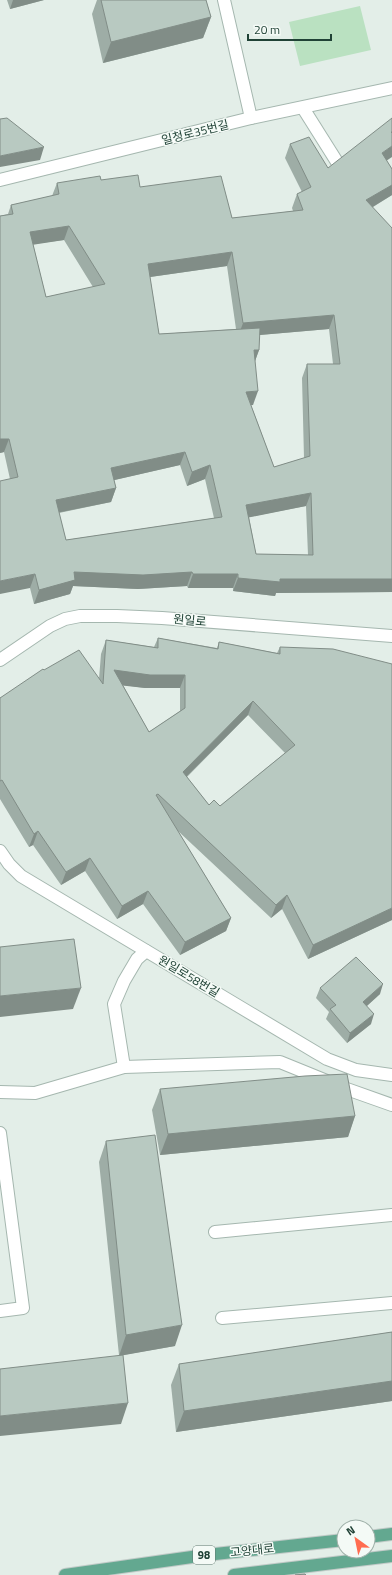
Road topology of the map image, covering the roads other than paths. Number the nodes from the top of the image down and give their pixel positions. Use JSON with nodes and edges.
{"nodes":[{"id":1,"x":224,"y":0,"type":"edge"},
{"id":2,"x":392,"y":88,"type":"edge"},
{"id":3,"x":303,"y":108,"type":"junction"},
{"id":4,"x":251,"y":118,"type":"junction"},
{"id":5,"x":337,"y":162,"type":"edge"},
{"id":6,"x":0,"y":180,"type":"edge"},
{"id":7,"x":392,"y":636,"type":"edge"},
{"id":8,"x":0,"y":660,"type":"edge"},
{"id":9,"x":0,"y":851,"type":"edge"},
{"id":10,"x":146,"y":950,"type":"junction"},
{"id":11,"x":124,"y":1067,"type":"junction"},
{"id":12,"x":392,"y":1074,"type":"edge"},
{"id":13,"x":0,"y":1092,"type":"edge"},
{"id":14,"x":392,"y":1105,"type":"edge"},
{"id":15,"x":0,"y":1133,"type":"edge"},
{"id":16,"x":392,"y":1215,"type":"edge"},
{"id":17,"x":215,"y":1232,"type":"dead end"},
{"id":18,"x":392,"y":1303,"type":"edge"},
{"id":19,"x":0,"y":1311,"type":"edge"},
{"id":20,"x":222,"y":1318,"type":"dead end"},
{"id":21,"x":392,"y":1534,"type":"edge"},
{"id":22,"x":376,"y":1536,"type":"edge"},
{"id":23,"x":336,"y":1541,"type":"edge"},
{"id":24,"x":392,"y":1556,"type":"edge"},
{"id":25,"x":64,"y":1575,"type":"edge"},
{"id":26,"x":234,"y":1575,"type":"edge"}],
"edges":[{"from":1,"to":4,"type":"street"},
{"from":2,"to":3,"type":"street","name":"일청로35번길"},
{"from":3,"to":4,"type":"street","name":"일청로35번길"},
{"from":3,"to":5,"type":"street"},
{"from":4,"to":6,"type":"street","name":"일청로35번길"},
{"from":7,"to":8,"type":"street","name":"원일로"},
{"from":9,"to":10,"type":"street","name":"원일로58번길"},
{"from":10,"to":11,"type":"street"},
{"from":10,"to":12,"type":"street","name":"원일로58번길"},
{"from":11,"to":13,"type":"street"},
{"from":11,"to":14,"type":"street"},
{"from":15,"to":19,"type":"street"},
{"from":16,"to":17,"type":"street"},
{"from":18,"to":20,"type":"street"},
{"from":21,"to":22,"type":"main road"},
{"from":23,"to":25,"type":"main road","name":"고양대로","number":"98"},
{"from":24,"to":26,"type":"main road","name":"고양대로"}]}
